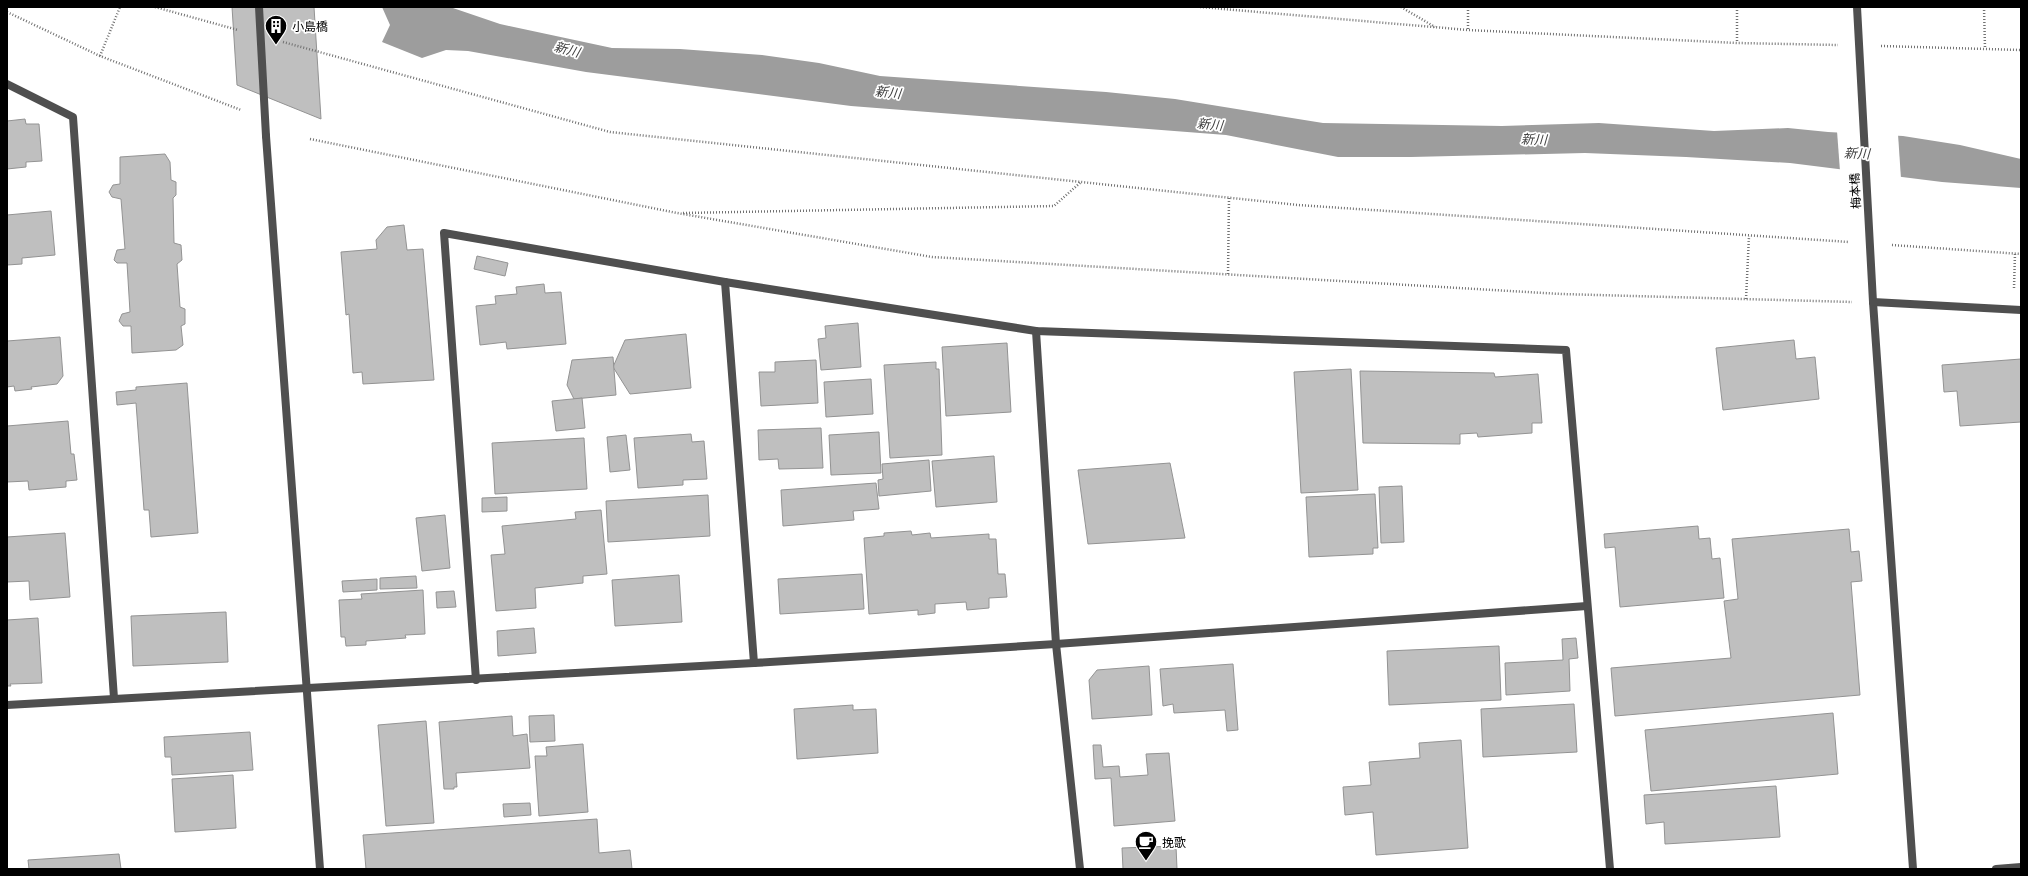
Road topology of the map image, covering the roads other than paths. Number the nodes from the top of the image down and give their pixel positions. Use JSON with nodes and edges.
{"nodes":[{"id":1,"x":259,"y":7,"type":"edge"},
{"id":2,"x":1857,"y":7,"type":"edge"},
{"id":3,"x":7,"y":84,"type":"edge"},
{"id":4,"x":725,"y":282,"type":"junction"},
{"id":5,"x":1873,"y":302,"type":"junction"},
{"id":6,"x":2021,"y":310,"type":"edge"},
{"id":7,"x":1036,"y":331,"type":"junction"},
{"id":8,"x":1587,"y":606,"type":"junction"},
{"id":9,"x":1056,"y":644,"type":"junction"},
{"id":10,"x":754,"y":663,"type":"junction"},
{"id":11,"x":476,"y":680,"type":"junction"},
{"id":12,"x":306,"y":688,"type":"junction"},
{"id":13,"x":114,"y":698,"type":"junction"},
{"id":14,"x":7,"y":705,"type":"edge"},
{"id":15,"x":2021,"y":867,"type":"edge"},
{"id":16,"x":320,"y":869,"type":"edge"},
{"id":17,"x":1080,"y":869,"type":"edge"},
{"id":18,"x":1610,"y":869,"type":"edge"},
{"id":19,"x":1913,"y":869,"type":"edge"},
{"id":20,"x":1996,"y":869,"type":"edge"}],
"edges":[{"from":1,"to":12,"type":"street","bridge":true},
{"from":2,"to":5,"type":"street","name":"梅本橋","bridge":true},
{"from":3,"to":13,"type":"street"},
{"from":4,"to":7,"type":"street"},
{"from":4,"to":10,"type":"street"},
{"from":4,"to":11,"type":"street"},
{"from":5,"to":6,"type":"street"},
{"from":5,"to":19,"type":"street","name":"梅本橋"},
{"from":7,"to":8,"type":"street"},
{"from":7,"to":9,"type":"street"},
{"from":8,"to":9,"type":"street"},
{"from":8,"to":18,"type":"street"},
{"from":9,"to":10,"type":"street"},
{"from":9,"to":17,"type":"street"},
{"from":10,"to":11,"type":"street"},
{"from":11,"to":12,"type":"street"},
{"from":12,"to":13,"type":"street"},
{"from":12,"to":16,"type":"street"},
{"from":13,"to":14,"type":"street"},
{"from":15,"to":20,"type":"street"}]}
